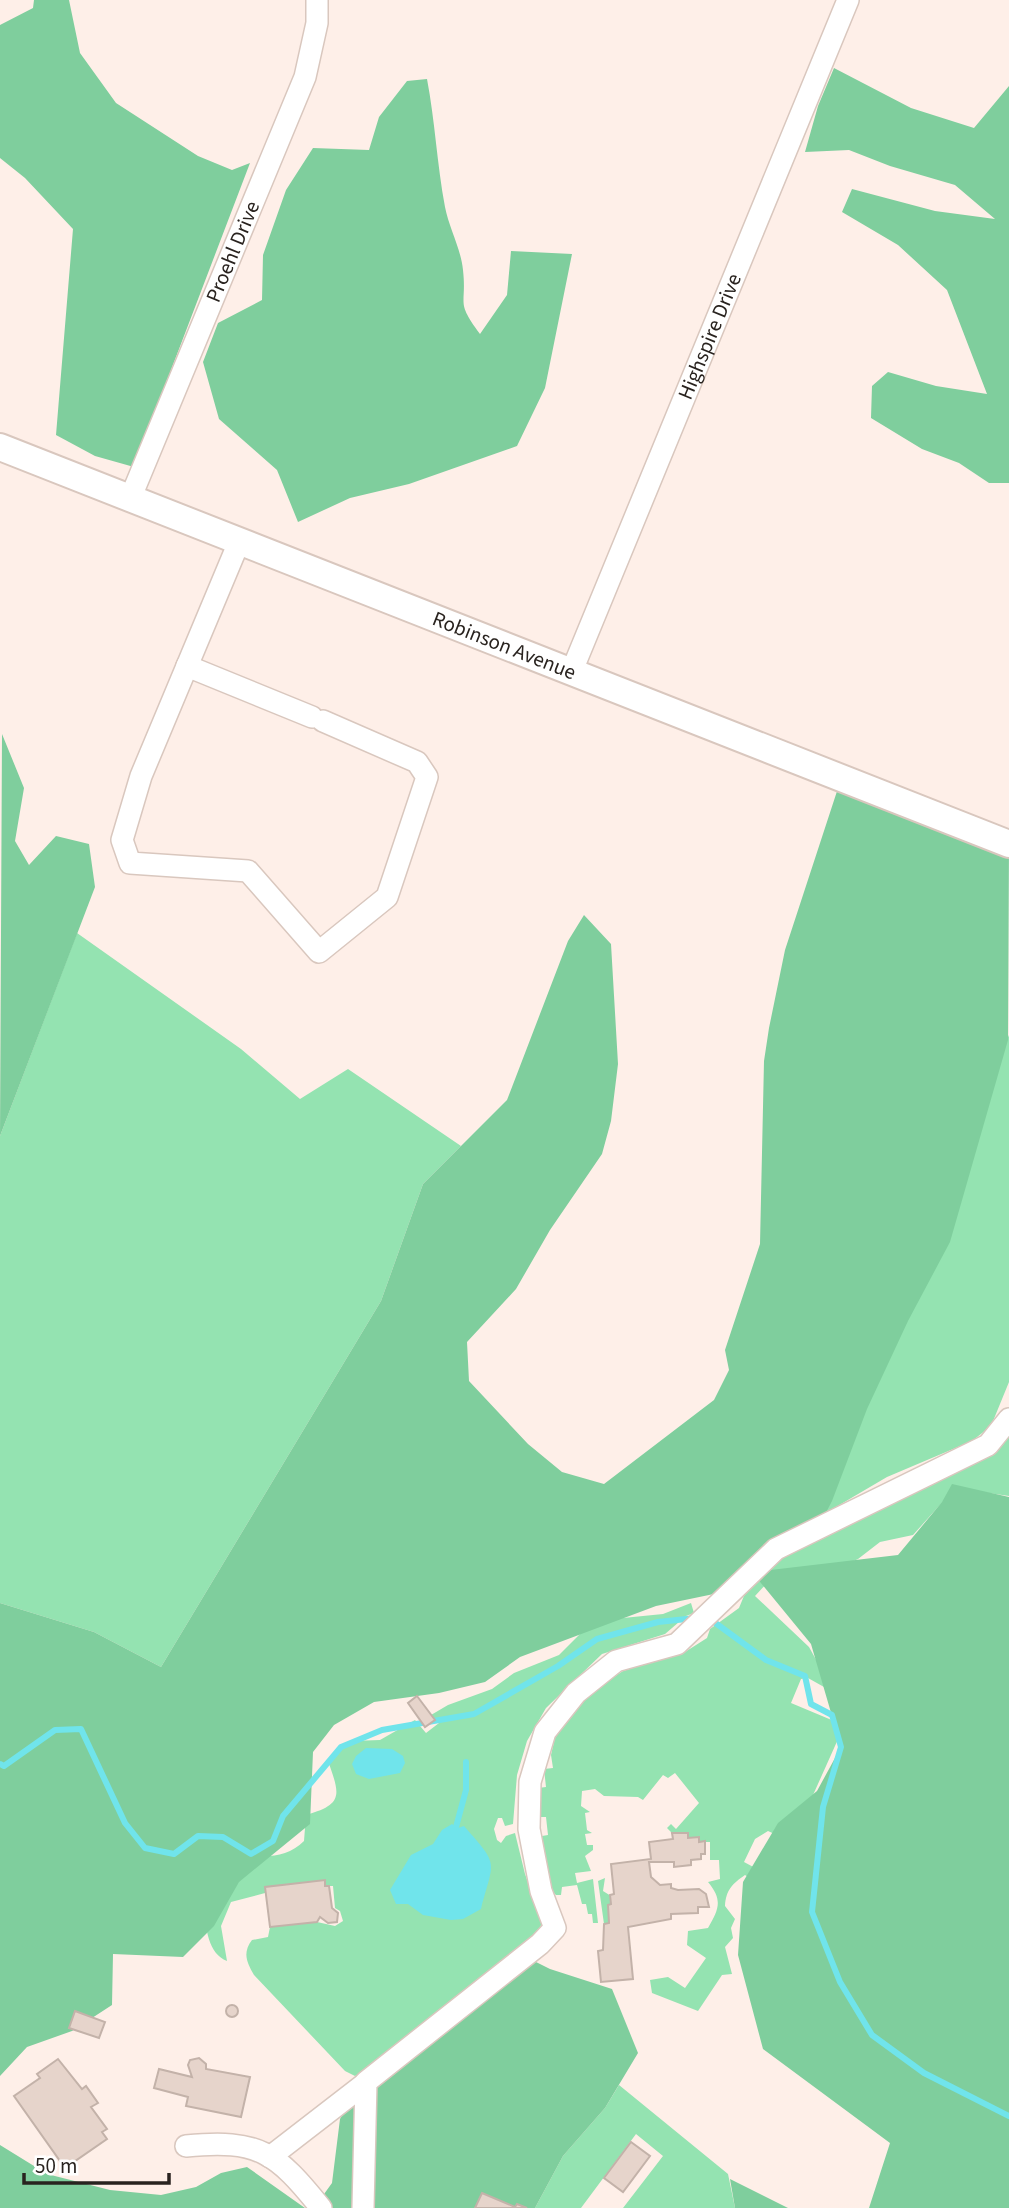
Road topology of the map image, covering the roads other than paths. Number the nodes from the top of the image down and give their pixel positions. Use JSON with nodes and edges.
{"nodes":[{"id":1,"x":317,"y":0,"type":"edge"},
{"id":2,"x":848,"y":0,"type":"edge"},
{"id":3,"x":0,"y":447,"type":"edge"},
{"id":4,"x":130,"y":499,"type":"junction"},
{"id":5,"x":239,"y":542,"type":"junction"},
{"id":6,"x":187,"y":666,"type":"junction"},
{"id":7,"x":571,"y":673,"type":"junction"},
{"id":8,"x":1009,"y":844,"type":"edge"},
{"id":9,"x":1009,"y":1419,"type":"edge"},
{"id":10,"x":366,"y":2082,"type":"junction"},
{"id":11,"x":187,"y":2146,"type":"dead end"},
{"id":12,"x":270,"y":2157,"type":"junction"},
{"id":13,"x":321,"y":2208,"type":"edge"},
{"id":14,"x":363,"y":2208,"type":"edge"}],
"edges":[{"from":1,"to":4,"type":"street","name":"Proehl Drive"},
{"from":2,"to":7,"type":"street","name":"Highspire Drive"},
{"from":3,"to":4,"type":"main road","name":"Robinson Avenue"},
{"from":4,"to":5,"type":"main road","name":"Robinson Avenue"},
{"from":5,"to":6,"type":"street"},
{"from":5,"to":7,"type":"main road","name":"Robinson Avenue"},
{"from":6,"to":6,"type":"street"},
{"from":7,"to":8,"type":"main road","name":"Robinson Avenue"},
{"from":9,"to":10,"type":"street"},
{"from":10,"to":12,"type":"street"},
{"from":10,"to":14,"type":"street"},
{"from":11,"to":12,"type":"street"},
{"from":12,"to":13,"type":"street"}]}
